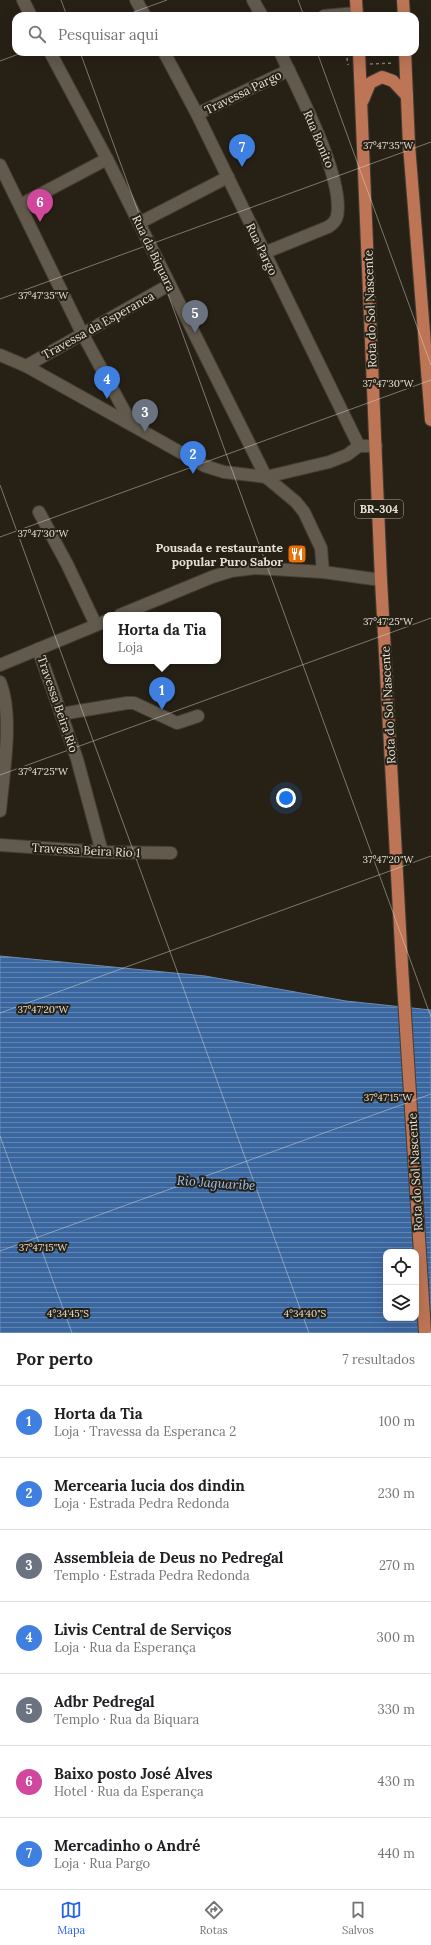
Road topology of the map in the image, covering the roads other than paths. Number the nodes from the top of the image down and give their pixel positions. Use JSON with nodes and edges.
{"nodes":[{"id":1,"x":23,"y":0,"type":"edge"},
{"id":2,"x":136,"y":0,"type":"edge"},
{"id":3,"x":253,"y":0,"type":"edge"},
{"id":4,"x":356,"y":0,"type":"edge"},
{"id":5,"x":403,"y":0,"type":"edge"},
{"id":6,"x":29,"y":12,"type":"edge"},
{"id":7,"x":139,"y":12,"type":"edge"},
{"id":8,"x":260,"y":12,"type":"edge"},
{"id":9,"x":356,"y":12,"type":"edge"},
{"id":10,"x":404,"y":12,"type":"edge"},
{"id":11,"x":54,"y":56,"type":"edge"},
{"id":12,"x":166,"y":56,"type":"edge"},
{"id":13,"x":282,"y":56,"type":"edge"},
{"id":14,"x":359,"y":56,"type":"edge"},
{"id":15,"x":403,"y":57,"type":"edge"},
{"id":16,"x":289,"y":70,"type":"junction"},
{"id":17,"x":407,"y":96,"type":"junction"},
{"id":18,"x":362,"y":105,"type":"junction"},
{"id":19,"x":197,"y":114,"type":"junction"},
{"id":20,"x":107,"y":159,"type":"junction"},
{"id":21,"x":0,"y":165,"type":"edge"},
{"id":22,"x":228,"y":177,"type":"junction"},
{"id":23,"x":20,"y":205,"type":"junction"},
{"id":24,"x":139,"y":223,"type":"junction"},
{"id":25,"x":264,"y":253,"type":"junction"},
{"id":26,"x":169,"y":285,"type":"junction"},
{"id":27,"x":82,"y":333,"type":"junction"},
{"id":28,"x":0,"y":355,"type":"edge"},
{"id":29,"x":26,"y":366,"type":"junction"},
{"id":30,"x":430,"y":400,"type":"edge"},
{"id":31,"x":431,"y":420,"type":"edge"},
{"id":32,"x":132,"y":426,"type":"junction"},
{"id":33,"x":359,"y":446,"type":"junction"},
{"id":34,"x":376,"y":446,"type":"junction"},
{"id":35,"x":266,"y":477,"type":"junction"},
{"id":36,"x":39,"y":512,"type":"dead end"},
{"id":37,"x":323,"y":572,"type":"junction"},
{"id":38,"x":382,"y":580,"type":"junction"},
{"id":39,"x":127,"y":612,"type":"edge"},
{"id":40,"x":101,"y":623,"type":"edge"},
{"id":41,"x":38,"y":649,"type":"junction"},
{"id":42,"x":0,"y":665,"type":"edge"},
{"id":43,"x":0,"y":682,"type":"edge"},
{"id":44,"x":61,"y":714,"type":"junction"},
{"id":45,"x":198,"y":716,"type":"dead end"},
{"id":46,"x":0,"y":811,"type":"edge"},
{"id":47,"x":0,"y":836,"type":"edge"},
{"id":48,"x":0,"y":846,"type":"edge"},
{"id":49,"x":102,"y":852,"type":"junction"},
{"id":50,"x":171,"y":853,"type":"dead end"},
{"id":51,"x":425,"y":1333,"type":"edge"}],
"edges":[{"from":1,"to":6,"type":"street"},
{"from":2,"to":7,"type":"street"},
{"from":3,"to":8,"type":"street"},
{"from":4,"to":9,"type":"highway"},
{"from":5,"to":10,"type":"highway"},
{"from":11,"to":20,"type":"street","name":"Rua da Biquara"},
{"from":12,"to":19,"type":"street","name":"Rua Pargo"},
{"from":13,"to":16,"type":"street","name":"Rua Bonito"},
{"from":14,"to":18,"type":"highway","name":"Rota do Sol Nascente","number":"BR-304"},
{"from":15,"to":17,"type":"highway"},
{"from":16,"to":19,"type":"street","name":"Travessa Pargo"},
{"from":16,"to":25,"type":"street","name":"Rua Bonito"},
{"from":17,"to":18,"type":"highway"},
{"from":17,"to":30,"type":"highway"},
{"from":18,"to":34,"type":"highway","name":"Rota do Sol Nascente","number":"BR-304"},
{"from":19,"to":22,"type":"street","name":"Rua Pargo"},
{"from":20,"to":23,"type":"street"},
{"from":20,"to":24,"type":"street","name":"Rua da Biquara"},
{"from":21,"to":23,"type":"street"},
{"from":22,"to":24,"type":"street"},
{"from":22,"to":25,"type":"street","name":"Rua Pargo"},
{"from":23,"to":27,"type":"street"},
{"from":24,"to":26,"type":"street","name":"Rua da Biquara"},
{"from":25,"to":33,"type":"street","name":"Rua Pargo"},
{"from":26,"to":27,"type":"street","name":"Travessa da Esperanca"},
{"from":26,"to":35,"type":"street","name":"Rua da Biquara"},
{"from":27,"to":29,"type":"street","name":"Travessa da Esperanca"},
{"from":27,"to":32,"type":"street"},
{"from":28,"to":29,"type":"street"},
{"from":29,"to":32,"type":"street"},
{"from":30,"to":31,"type":"highway"},
{"from":32,"to":35,"type":"street"},
{"from":33,"to":34,"type":"street"},
{"from":33,"to":35,"type":"street"},
{"from":34,"to":38,"type":"highway","name":"Rota do Sol Nascente","number":"BR-304"},
{"from":35,"to":37,"type":"street"},
{"from":36,"to":40,"type":"street"},
{"from":37,"to":38,"type":"street"},
{"from":37,"to":39,"type":"street"},
{"from":38,"to":51,"type":"highway","name":"Rota do Sol Nascente","number":"BR-304"},
{"from":40,"to":41,"type":"street"},
{"from":41,"to":42,"type":"street"},
{"from":41,"to":44,"type":"street","name":"Travessa Beira Rio"},
{"from":43,"to":46,"type":"street"},
{"from":44,"to":45,"type":"street"},
{"from":44,"to":49,"type":"street","name":"Travessa Beira Rio"},
{"from":47,"to":48,"type":"street"},
{"from":48,"to":49,"type":"street","name":"Travessa Beira Rio 1"},
{"from":49,"to":50,"type":"street","name":"Travessa Beira Rio 1"}]}
